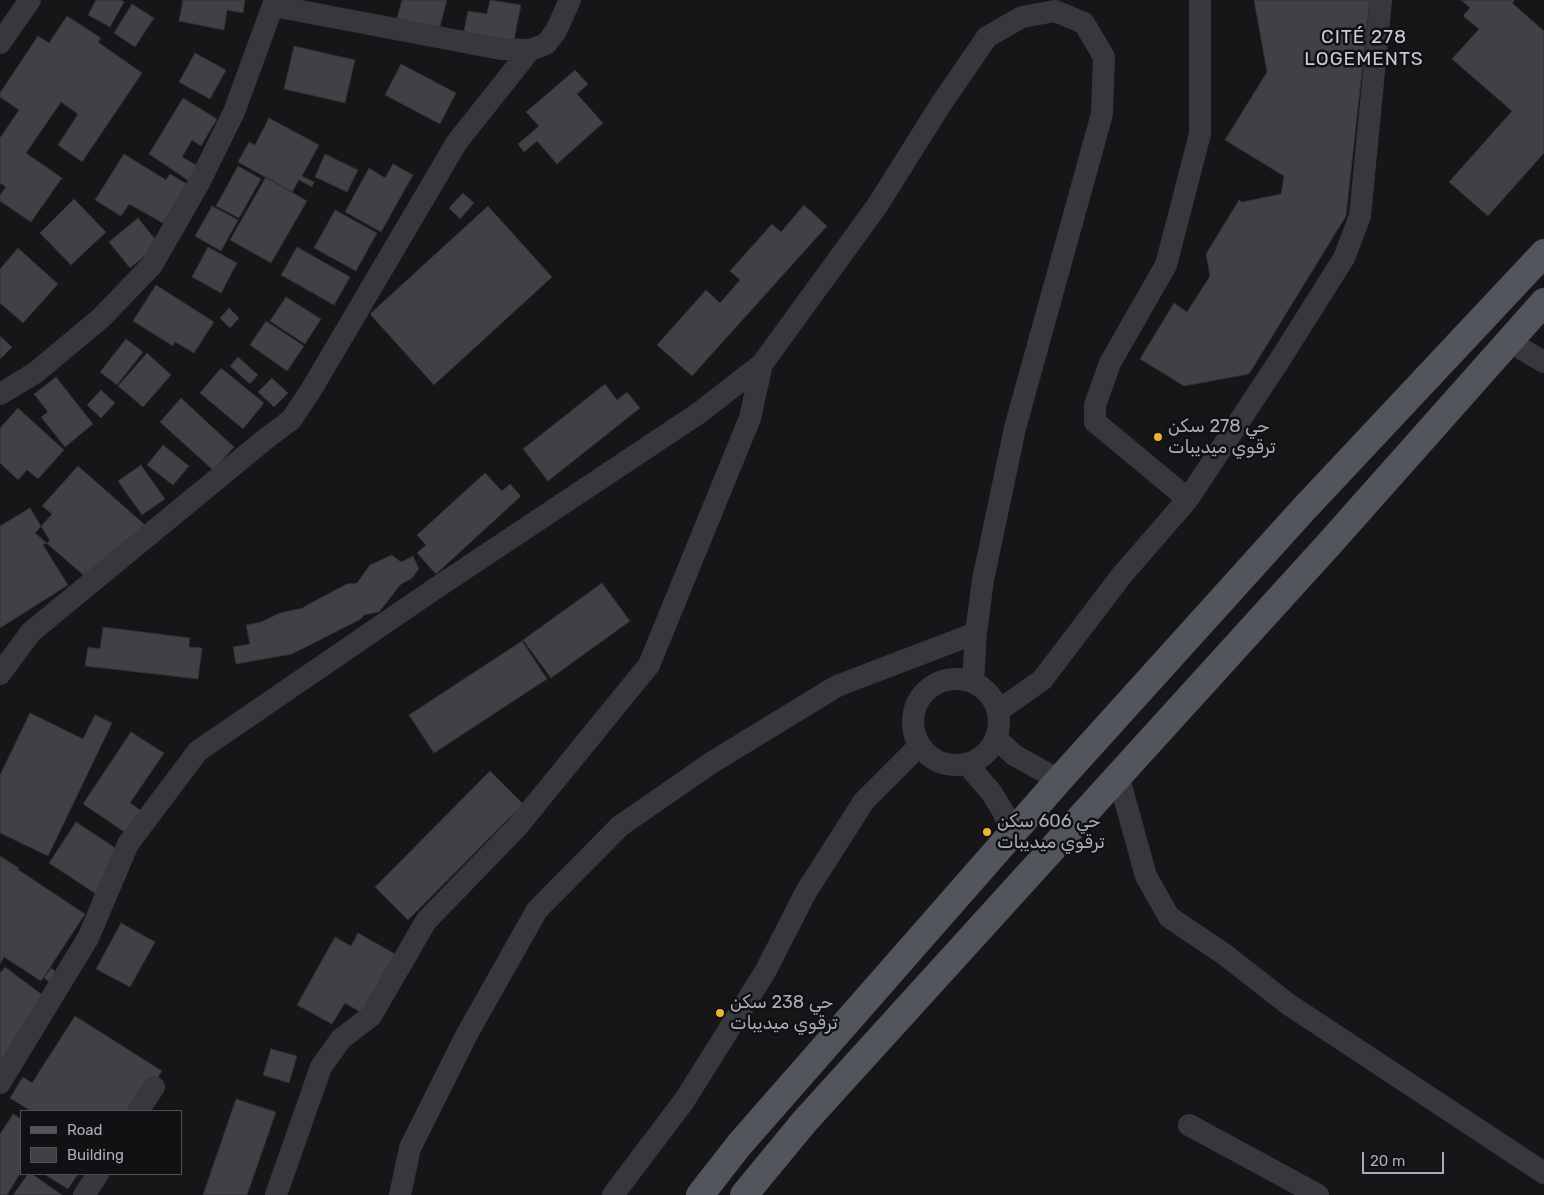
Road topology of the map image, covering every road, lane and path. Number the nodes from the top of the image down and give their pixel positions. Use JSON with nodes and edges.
{"nodes":[{"id":1,"x":30,"y":0,"type":"edge"},
{"id":2,"x":570,"y":0,"type":"edge"},
{"id":3,"x":1200,"y":0,"type":"edge"},
{"id":4,"x":1380,"y":0,"type":"edge"},
{"id":5,"x":275,"y":3,"type":"edge"},
{"id":6,"x":0,"y":43,"type":"edge"},
{"id":7,"x":530,"y":50,"type":"junction"},
{"id":8,"x":1544,"y":252,"type":"edge"},
{"id":9,"x":1542,"y":309,"type":"edge"},
{"id":10,"x":1508,"y":341,"type":"junction"},
{"id":11,"x":1544,"y":362,"type":"edge"},
{"id":12,"x":762,"y":364,"type":"junction"},
{"id":13,"x":0,"y":394,"type":"edge"},
{"id":14,"x":1188,"y":499,"type":"junction"},
{"id":15,"x":976,"y":633,"type":"junction"},
{"id":16,"x":0,"y":674,"type":"edge"},
{"id":17,"x":973,"y":682,"type":"junction"},
{"id":18,"x":998,"y":711,"type":"junction"},
{"id":19,"x":996,"y":738,"type":"junction"},
{"id":20,"x":920,"y":745,"type":"junction"},
{"id":21,"x":967,"y":764,"type":"junction"},
{"id":22,"x":1118,"y":775,"type":"junction"},
{"id":23,"x":1059,"y":780,"type":"junction"},
{"id":24,"x":1010,"y":834,"type":"junction"},
{"id":25,"x":0,"y":1083,"type":"edge"},
{"id":26,"x":154,"y":1087,"type":"dead end"},
{"id":27,"x":139,"y":1110,"type":"edge"},
{"id":28,"x":1189,"y":1125,"type":"dead end"},
{"id":29,"x":1544,"y":1173,"type":"edge"},
{"id":30,"x":97,"y":1175,"type":"edge"},
{"id":31,"x":84,"y":1195,"type":"edge"},
{"id":32,"x":276,"y":1195,"type":"edge"},
{"id":33,"x":400,"y":1195,"type":"edge"},
{"id":34,"x":613,"y":1195,"type":"edge"},
{"id":35,"x":700,"y":1195,"type":"edge"},
{"id":36,"x":744,"y":1195,"type":"edge"},
{"id":37,"x":1318,"y":1195,"type":"edge"}],
"edges":[{"from":1,"to":6,"type":"street"},
{"from":2,"to":7,"type":"street"},
{"from":3,"to":14,"type":"street"},
{"from":4,"to":14,"type":"street"},
{"from":5,"to":7,"type":"street"},
{"from":5,"to":13,"type":"street"},
{"from":7,"to":16,"type":"street"},
{"from":8,"to":23,"type":"main road"},
{"from":9,"to":10,"type":"main road"},
{"from":10,"to":11,"type":"street"},
{"from":10,"to":22,"type":"main road"},
{"from":12,"to":15,"type":"street"},
{"from":12,"to":25,"type":"street"},
{"from":12,"to":32,"type":"street"},
{"from":14,"to":18,"type":"street"},
{"from":15,"to":17,"type":"street"},
{"from":15,"to":33,"type":"street"},
{"from":17,"to":18,"type":"street"},
{"from":17,"to":20,"type":"street"},
{"from":18,"to":19,"type":"street"},
{"from":19,"to":21,"type":"street"},
{"from":19,"to":23,"type":"street"},
{"from":20,"to":21,"type":"street"},
{"from":20,"to":34,"type":"street"},
{"from":21,"to":24,"type":"street"},
{"from":22,"to":29,"type":"street"},
{"from":22,"to":36,"type":"main road"},
{"from":23,"to":24,"type":"main road"},
{"from":24,"to":35,"type":"main road"},
{"from":26,"to":27,"type":"street"},
{"from":28,"to":37,"type":"street"},
{"from":30,"to":31,"type":"street"}]}
